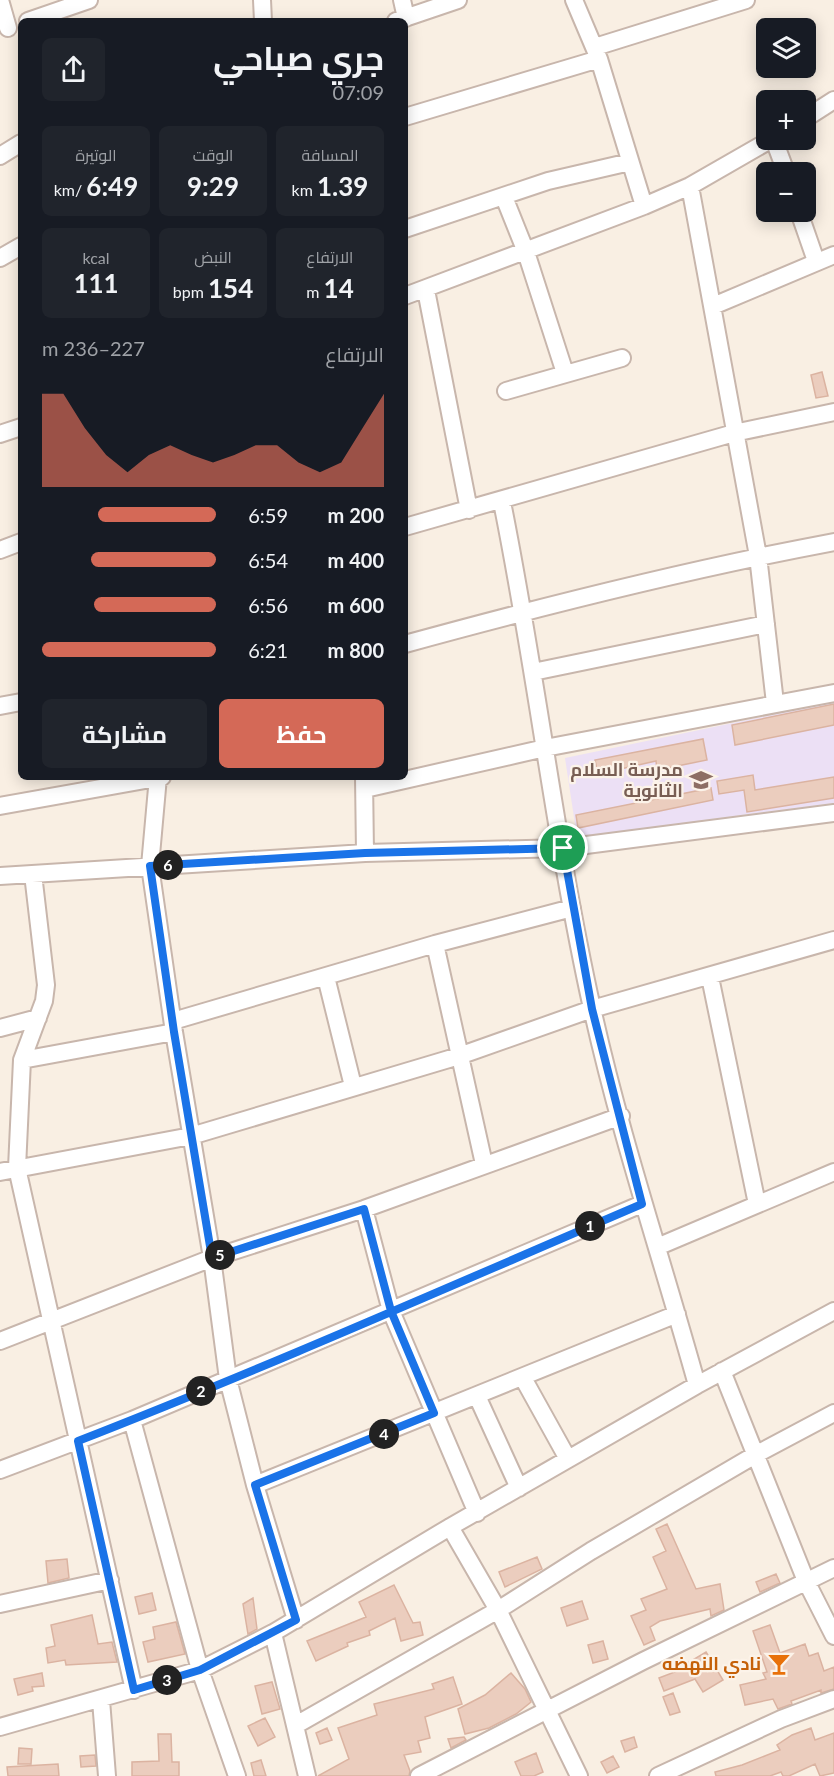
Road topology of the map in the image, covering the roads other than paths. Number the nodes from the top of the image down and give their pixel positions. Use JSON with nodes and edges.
{"nodes":[{"id":1,"x":0,"y":0,"type":"edge"},
{"id":2,"x":89,"y":0,"type":"edge"},
{"id":3,"x":262,"y":0,"type":"edge"},
{"id":4,"x":402,"y":0,"type":"edge"},
{"id":5,"x":458,"y":0,"type":"edge"},
{"id":6,"x":574,"y":0,"type":"edge"},
{"id":7,"x":746,"y":0,"type":"edge"},
{"id":8,"x":72,"y":2,"type":"edge"},
{"id":9,"x":35,"y":18,"type":"edge"},
{"id":10,"x":263,"y":18,"type":"edge"},
{"id":11,"x":401,"y":18,"type":"edge"},
{"id":12,"x":404,"y":18,"type":"edge"},
{"id":13,"x":10,"y":28,"type":"edge"},
{"id":14,"x":597,"y":53,"type":"junction"},
{"id":15,"x":834,"y":100,"type":"edge"},
{"id":16,"x":816,"y":112,"type":"edge"},
{"id":17,"x":408,"y":116,"type":"edge"},
{"id":18,"x":18,"y":145,"type":"edge"},
{"id":19,"x":756,"y":148,"type":"edge"},
{"id":20,"x":0,"y":156,"type":"edge"},
{"id":21,"x":630,"y":162,"type":"junction"},
{"id":22,"x":690,"y":186,"type":"junction"},
{"id":23,"x":504,"y":197,"type":"junction"},
{"id":24,"x":644,"y":206,"type":"junction"},
{"id":25,"x":802,"y":222,"type":"edge"},
{"id":26,"x":408,"y":228,"type":"edge"},
{"id":27,"x":18,"y":248,"type":"edge"},
{"id":28,"x":526,"y":252,"type":"junction"},
{"id":29,"x":834,"y":255,"type":"edge"},
{"id":30,"x":0,"y":258,"type":"edge"},
{"id":31,"x":816,"y":261,"type":"junction"},
{"id":32,"x":426,"y":290,"type":"junction"},
{"id":33,"x":408,"y":295,"type":"edge"},
{"id":34,"x":713,"y":306,"type":"junction"},
{"id":35,"x":622,"y":358,"type":"dead end"},
{"id":36,"x":565,"y":373,"type":"junction"},
{"id":37,"x":506,"y":391,"type":"dead end"},
{"id":38,"x":834,"y":412,"type":"edge"},
{"id":39,"x":18,"y":428,"type":"edge"},
{"id":40,"x":734,"y":433,"type":"junction"},
{"id":41,"x":0,"y":434,"type":"edge"},
{"id":42,"x":502,"y":502,"type":"junction"},
{"id":43,"x":469,"y":510,"type":"junction"},
{"id":44,"x":408,"y":526,"type":"edge"},
{"id":45,"x":834,"y":542,"type":"edge"},
{"id":46,"x":18,"y":543,"type":"edge"},
{"id":47,"x":0,"y":550,"type":"edge"},
{"id":48,"x":758,"y":556,"type":"junction"},
{"id":49,"x":524,"y":611,"type":"junction"},
{"id":50,"x":766,"y":624,"type":"junction"},
{"id":51,"x":408,"y":643,"type":"edge"},
{"id":52,"x":533,"y":672,"type":"junction"},
{"id":53,"x":834,"y":693,"type":"edge"},
{"id":54,"x":18,"y":703,"type":"edge"},
{"id":55,"x":776,"y":704,"type":"junction"},
{"id":56,"x":0,"y":706,"type":"edge"},
{"id":57,"x":545,"y":748,"type":"junction"},
{"id":58,"x":408,"y":775,"type":"edge"},
{"id":59,"x":143,"y":780,"type":"edge"},
{"id":60,"x":160,"y":780,"type":"edge"},
{"id":61,"x":380,"y":780,"type":"edge"},
{"id":62,"x":365,"y":783,"type":"edge"},
{"id":63,"x":0,"y":806,"type":"edge"},
{"id":64,"x":834,"y":813,"type":"edge"},
{"id":65,"x":563,"y":848,"type":"junction"},
{"id":66,"x":365,"y":853,"type":"junction"},
{"id":67,"x":150,"y":866,"type":"junction"},
{"id":68,"x":33,"y":874,"type":"junction"},
{"id":69,"x":0,"y":876,"type":"edge"},
{"id":70,"x":572,"y":908,"type":"junction"},
{"id":71,"x":834,"y":942,"type":"edge"},
{"id":72,"x":435,"y":944,"type":"junction"},
{"id":73,"x":326,"y":977,"type":"junction"},
{"id":74,"x":710,"y":977,"type":"junction"},
{"id":75,"x":592,"y":1009,"type":"junction"},
{"id":76,"x":38,"y":1018,"type":"junction"},
{"id":77,"x":173,"y":1027,"type":"junction"},
{"id":78,"x":0,"y":1028,"type":"edge"},
{"id":79,"x":459,"y":1056,"type":"junction"},
{"id":80,"x":22,"y":1060,"type":"junction"},
{"id":81,"x":353,"y":1086,"type":"junction"},
{"id":82,"x":621,"y":1116,"type":"junction"},
{"id":83,"x":191,"y":1136,"type":"junction"},
{"id":84,"x":484,"y":1164,"type":"junction"},
{"id":85,"x":17,"y":1168,"type":"junction"},
{"id":86,"x":0,"y":1172,"type":"edge"},
{"id":87,"x":834,"y":1172,"type":"edge"},
{"id":88,"x":642,"y":1204,"type":"junction"},
{"id":89,"x":757,"y":1204,"type":"junction"},
{"id":90,"x":364,"y":1209,"type":"junction"},
{"id":91,"x":657,"y":1247,"type":"junction"},
{"id":92,"x":212,"y":1258,"type":"junction"},
{"id":93,"x":391,"y":1311,"type":"junction"},
{"id":94,"x":834,"y":1311,"type":"edge"},
{"id":95,"x":677,"y":1314,"type":"junction"},
{"id":96,"x":50,"y":1323,"type":"junction"},
{"id":97,"x":0,"y":1341,"type":"edge"},
{"id":98,"x":722,"y":1371,"type":"junction"},
{"id":99,"x":523,"y":1377,"type":"junction"},
{"id":100,"x":228,"y":1379,"type":"junction"},
{"id":101,"x":697,"y":1384,"type":"junction"},
{"id":102,"x":477,"y":1396,"type":"junction"},
{"id":103,"x":434,"y":1413,"type":"junction"},
{"id":104,"x":834,"y":1413,"type":"edge"},
{"id":105,"x":132,"y":1420,"type":"junction"},
{"id":106,"x":78,"y":1441,"type":"junction"},
{"id":107,"x":755,"y":1455,"type":"junction"},
{"id":108,"x":568,"y":1459,"type":"junction"},
{"id":109,"x":0,"y":1470,"type":"edge"},
{"id":110,"x":255,"y":1485,"type":"junction"},
{"id":111,"x":519,"y":1488,"type":"junction"},
{"id":112,"x":477,"y":1513,"type":"junction"},
{"id":113,"x":450,"y":1527,"type":"junction"},
{"id":114,"x":834,"y":1568,"type":"edge"},
{"id":115,"x":110,"y":1580,"type":"junction"},
{"id":116,"x":806,"y":1581,"type":"junction"},
{"id":117,"x":0,"y":1604,"type":"edge"},
{"id":118,"x":498,"y":1610,"type":"junction"},
{"id":119,"x":296,"y":1620,"type":"junction"},
{"id":120,"x":273,"y":1633,"type":"junction"},
{"id":121,"x":834,"y":1636,"type":"edge"},
{"id":122,"x":200,"y":1670,"type":"junction"},
{"id":123,"x":134,"y":1690,"type":"junction"},
{"id":124,"x":834,"y":1699,"type":"edge"},
{"id":125,"x":101,"y":1700,"type":"junction"},
{"id":126,"x":548,"y":1711,"type":"junction"},
{"id":127,"x":296,"y":1725,"type":"junction"},
{"id":128,"x":0,"y":1726,"type":"edge"},
{"id":129,"x":107,"y":1776,"type":"edge"},
{"id":130,"x":237,"y":1776,"type":"edge"},
{"id":131,"x":307,"y":1776,"type":"edge"},
{"id":132,"x":419,"y":1776,"type":"edge"},
{"id":133,"x":579,"y":1776,"type":"edge"},
{"id":134,"x":658,"y":1776,"type":"edge"}],
"edges":[{"from":1,"to":13,"type":"street"},
{"from":2,"to":8,"type":"street"},
{"from":3,"to":10,"type":"street"},
{"from":4,"to":11,"type":"street"},
{"from":5,"to":12,"type":"street"},
{"from":6,"to":14,"type":"street"},
{"from":7,"to":14,"type":"street"},
{"from":8,"to":9,"type":"street"},
{"from":14,"to":17,"type":"street"},
{"from":14,"to":21,"type":"street"},
{"from":15,"to":16,"type":"street"},
{"from":18,"to":20,"type":"street"},
{"from":19,"to":22,"type":"street"},
{"from":21,"to":23,"type":"street"},
{"from":21,"to":24,"type":"street"},
{"from":22,"to":24,"type":"street"},
{"from":22,"to":34,"type":"street"},
{"from":23,"to":26,"type":"street"},
{"from":23,"to":28,"type":"street"},
{"from":24,"to":28,"type":"street"},
{"from":25,"to":31,"type":"street"},
{"from":27,"to":30,"type":"street"},
{"from":28,"to":32,"type":"street"},
{"from":28,"to":36,"type":"street"},
{"from":29,"to":31,"type":"street"},
{"from":31,"to":34,"type":"street"},
{"from":32,"to":33,"type":"street"},
{"from":32,"to":43,"type":"street"},
{"from":34,"to":40,"type":"street"},
{"from":35,"to":36,"type":"street"},
{"from":36,"to":37,"type":"street"},
{"from":38,"to":40,"type":"street"},
{"from":39,"to":41,"type":"street"},
{"from":40,"to":42,"type":"street"},
{"from":40,"to":48,"type":"street"},
{"from":42,"to":43,"type":"street"},
{"from":42,"to":49,"type":"street"},
{"from":43,"to":44,"type":"street"},
{"from":45,"to":48,"type":"street"},
{"from":46,"to":47,"type":"street"},
{"from":48,"to":49,"type":"street"},
{"from":48,"to":50,"type":"street"},
{"from":49,"to":51,"type":"street"},
{"from":49,"to":52,"type":"street"},
{"from":50,"to":52,"type":"street"},
{"from":50,"to":55,"type":"street"},
{"from":52,"to":57,"type":"street"},
{"from":53,"to":55,"type":"street"},
{"from":54,"to":56,"type":"street"},
{"from":55,"to":57,"type":"street"},
{"from":57,"to":58,"type":"street"},
{"from":57,"to":65,"type":"street"},
{"from":59,"to":63,"type":"street"},
{"from":60,"to":67,"type":"street"},
{"from":61,"to":62,"type":"street"},
{"from":62,"to":66,"type":"street"},
{"from":64,"to":65,"type":"street"},
{"from":65,"to":66,"type":"street"},
{"from":65,"to":70,"type":"street"},
{"from":66,"to":67,"type":"street"},
{"from":67,"to":68,"type":"street"},
{"from":67,"to":77,"type":"street"},
{"from":68,"to":69,"type":"street"},
{"from":68,"to":76,"type":"street"},
{"from":70,"to":72,"type":"street"},
{"from":70,"to":75,"type":"street"},
{"from":71,"to":74,"type":"street"},
{"from":72,"to":73,"type":"street"},
{"from":72,"to":79,"type":"street"},
{"from":73,"to":77,"type":"street"},
{"from":73,"to":81,"type":"street"},
{"from":74,"to":75,"type":"street"},
{"from":74,"to":89,"type":"street"},
{"from":75,"to":79,"type":"street"},
{"from":75,"to":82,"type":"street"},
{"from":76,"to":78,"type":"street"},
{"from":76,"to":80,"type":"street"},
{"from":77,"to":80,"type":"street"},
{"from":77,"to":83,"type":"street"},
{"from":79,"to":81,"type":"street"},
{"from":79,"to":84,"type":"street"},
{"from":80,"to":85,"type":"street"},
{"from":81,"to":83,"type":"street"},
{"from":82,"to":84,"type":"street"},
{"from":82,"to":88,"type":"street"},
{"from":83,"to":85,"type":"street"},
{"from":83,"to":92,"type":"street"},
{"from":84,"to":90,"type":"street"},
{"from":85,"to":86,"type":"street"},
{"from":85,"to":96,"type":"street"},
{"from":87,"to":89,"type":"street"},
{"from":88,"to":91,"type":"street"},
{"from":88,"to":93,"type":"street"},
{"from":89,"to":91,"type":"street"},
{"from":90,"to":92,"type":"street"},
{"from":90,"to":93,"type":"street"},
{"from":91,"to":95,"type":"street"},
{"from":92,"to":96,"type":"street"},
{"from":92,"to":100,"type":"street"},
{"from":93,"to":100,"type":"street"},
{"from":93,"to":103,"type":"street"},
{"from":94,"to":98,"type":"street"},
{"from":95,"to":99,"type":"street"},
{"from":95,"to":101,"type":"street"},
{"from":96,"to":97,"type":"street"},
{"from":96,"to":106,"type":"street"},
{"from":98,"to":101,"type":"street"},
{"from":98,"to":107,"type":"street"},
{"from":99,"to":102,"type":"street"},
{"from":99,"to":108,"type":"street"},
{"from":100,"to":105,"type":"street"},
{"from":100,"to":110,"type":"street"},
{"from":101,"to":108,"type":"street"},
{"from":102,"to":103,"type":"street"},
{"from":102,"to":111,"type":"street"},
{"from":103,"to":110,"type":"street"},
{"from":103,"to":112,"type":"street"},
{"from":104,"to":107,"type":"street"},
{"from":105,"to":106,"type":"street"},
{"from":105,"to":122,"type":"street"},
{"from":106,"to":109,"type":"street"},
{"from":106,"to":115,"type":"street"},
{"from":107,"to":116,"type":"street"},
{"from":107,"to":118,"type":"street"},
{"from":108,"to":111,"type":"street"},
{"from":110,"to":119,"type":"street"},
{"from":111,"to":112,"type":"street"},
{"from":112,"to":113,"type":"street"},
{"from":113,"to":118,"type":"street"},
{"from":113,"to":119,"type":"street"},
{"from":114,"to":116,"type":"street"},
{"from":115,"to":117,"type":"street"},
{"from":115,"to":123,"type":"street"},
{"from":116,"to":121,"type":"street"},
{"from":116,"to":126,"type":"street"},
{"from":118,"to":126,"type":"street"},
{"from":118,"to":127,"type":"street"},
{"from":119,"to":120,"type":"street"},
{"from":120,"to":122,"type":"street"},
{"from":120,"to":127,"type":"street"},
{"from":122,"to":123,"type":"street"},
{"from":122,"to":130,"type":"street"},
{"from":123,"to":125,"type":"street"},
{"from":124,"to":134,"type":"street"},
{"from":125,"to":128,"type":"street"},
{"from":125,"to":129,"type":"street"},
{"from":126,"to":132,"type":"street"},
{"from":126,"to":133,"type":"street"},
{"from":127,"to":131,"type":"street"}]}
